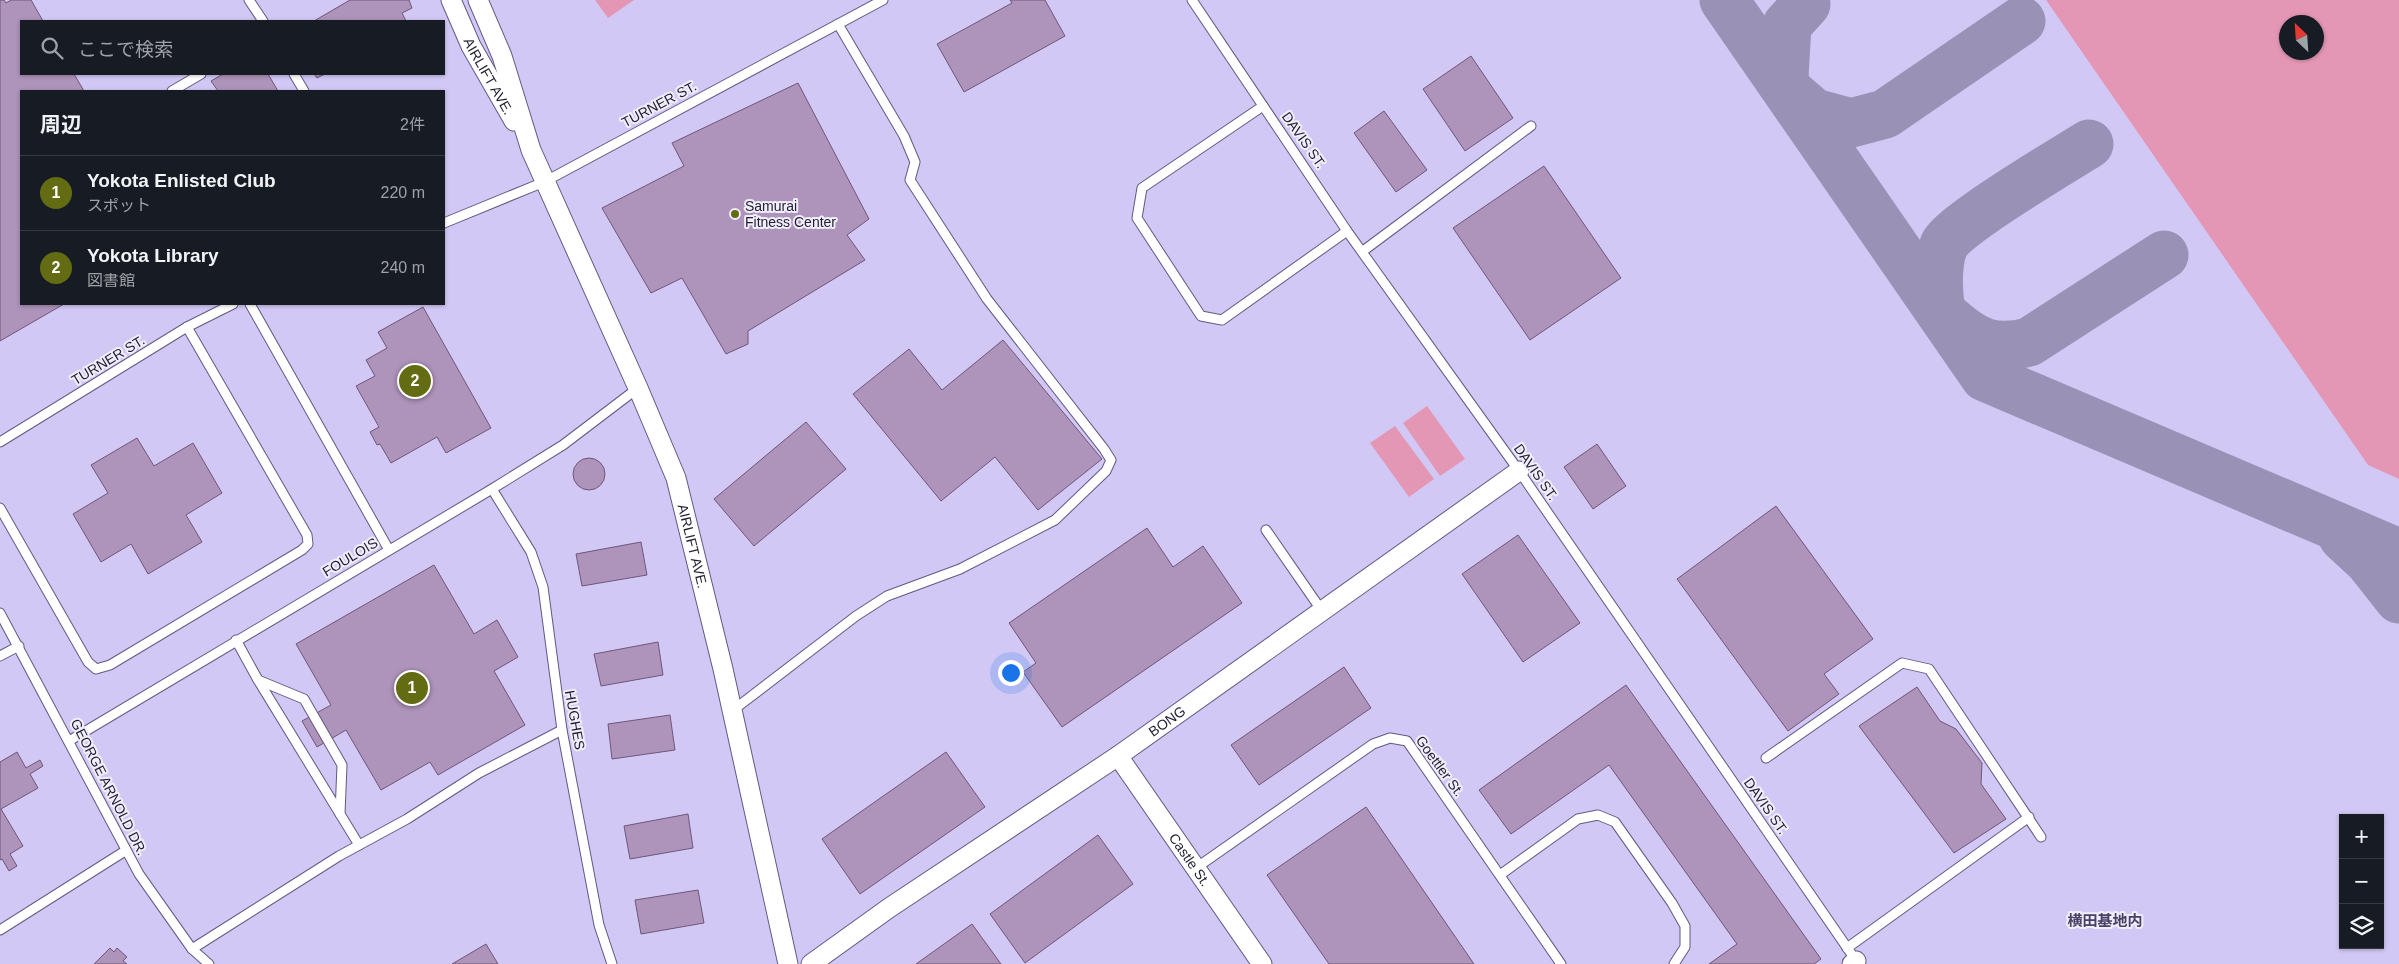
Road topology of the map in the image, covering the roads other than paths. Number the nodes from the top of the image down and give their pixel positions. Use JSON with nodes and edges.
{"nodes":[{"id":1,"x":249,"y":0,"type":"edge"},
{"id":2,"x":450,"y":0,"type":"edge"},
{"id":3,"x":478,"y":0,"type":"edge"},
{"id":4,"x":883,"y":0,"type":"edge"},
{"id":5,"x":1192,"y":0,"type":"edge"},
{"id":6,"x":261,"y":20,"type":"edge"},
{"id":7,"x":838,"y":24,"type":"junction"},
{"id":8,"x":198,"y":75,"type":"edge"},
{"id":9,"x":295,"y":75,"type":"edge"},
{"id":10,"x":174,"y":90,"type":"edge"},
{"id":11,"x":303,"y":90,"type":"edge"},
{"id":12,"x":1263,"y":106,"type":"junction"},
{"id":13,"x":1531,"y":126,"type":"dead end"},
{"id":14,"x":531,"y":150,"type":"junction"},
{"id":15,"x":544,"y":182,"type":"junction"},
{"id":16,"x":445,"y":223,"type":"edge"},
{"id":17,"x":1347,"y":231,"type":"junction"},
{"id":18,"x":1362,"y":251,"type":"junction"},
{"id":19,"x":228,"y":305,"type":"edge"},
{"id":20,"x":251,"y":305,"type":"edge"},
{"id":21,"x":187,"y":327,"type":"junction"},
{"id":22,"x":638,"y":388,"type":"junction"},
{"id":23,"x":0,"y":442,"type":"edge"},
{"id":24,"x":1519,"y":471,"type":"junction"},
{"id":25,"x":492,"y":489,"type":"junction"},
{"id":26,"x":0,"y":508,"type":"edge"},
{"id":27,"x":1266,"y":530,"type":"dead end"},
{"id":28,"x":389,"y":550,"type":"junction"},
{"id":29,"x":1322,"y":611,"type":"junction"},
{"id":30,"x":0,"y":613,"type":"edge"},
{"id":31,"x":236,"y":640,"type":"junction"},
{"id":32,"x":19,"y":646,"type":"junction"},
{"id":33,"x":0,"y":656,"type":"edge"},
{"id":34,"x":258,"y":680,"type":"junction"},
{"id":35,"x":732,"y":711,"type":"junction"},
{"id":36,"x":562,"y":730,"type":"junction"},
{"id":37,"x":69,"y":741,"type":"junction"},
{"id":38,"x":1118,"y":756,"type":"junction"},
{"id":39,"x":1766,"y":758,"type":"dead end"},
{"id":40,"x":340,"y":815,"type":"junction"},
{"id":41,"x":2029,"y":817,"type":"junction"},
{"id":42,"x":2041,"y":837,"type":"dead end"},
{"id":43,"x":359,"y":846,"type":"junction"},
{"id":44,"x":125,"y":851,"type":"junction"},
{"id":45,"x":1196,"y":868,"type":"junction"},
{"id":46,"x":1500,"y":875,"type":"junction"},
{"id":47,"x":0,"y":930,"type":"edge"},
{"id":48,"x":192,"y":949,"type":"junction"},
{"id":49,"x":1853,"y":959,"type":"edge"},
{"id":50,"x":208,"y":964,"type":"edge"},
{"id":51,"x":612,"y":964,"type":"edge"},
{"id":52,"x":788,"y":964,"type":"edge"},
{"id":53,"x":811,"y":964,"type":"edge"},
{"id":54,"x":1262,"y":964,"type":"edge"},
{"id":55,"x":1561,"y":964,"type":"edge"},
{"id":56,"x":1674,"y":964,"type":"edge"}],
"edges":[{"from":1,"to":6,"type":"lane"},
{"from":2,"to":14,"type":"street","name":"AIRLIFT AVE."},
{"from":3,"to":14,"type":"street","name":"AIRLIFT AVE."},
{"from":4,"to":7,"type":"lane","name":"TURNER ST."},
{"from":5,"to":12,"type":"lane","name":"DAVIS ST."},
{"from":7,"to":15,"type":"lane","name":"TURNER ST."},
{"from":7,"to":35,"type":"lane"},
{"from":8,"to":10,"type":"lane"},
{"from":9,"to":11,"type":"lane"},
{"from":12,"to":17,"type":"lane","name":"DAVIS ST."},
{"from":12,"to":17,"type":"lane"},
{"from":13,"to":18,"type":"lane"},
{"from":14,"to":15,"type":"street","name":"AIRLIFT AVE."},
{"from":15,"to":16,"type":"lane","name":"TURNER ST."},
{"from":15,"to":22,"type":"street","name":"AIRLIFT AVE."},
{"from":17,"to":18,"type":"lane","name":"DAVIS ST."},
{"from":18,"to":24,"type":"lane","name":"DAVIS ST."},
{"from":19,"to":21,"type":"lane","name":"TURNER ST."},
{"from":20,"to":28,"type":"lane"},
{"from":21,"to":23,"type":"lane","name":"TURNER ST."},
{"from":21,"to":26,"type":"lane"},
{"from":22,"to":25,"type":"lane","name":"FOULOIS"},
{"from":22,"to":35,"type":"street","name":"AIRLIFT AVE."},
{"from":24,"to":29,"type":"street","name":"BONG"},
{"from":24,"to":49,"type":"lane","name":"DAVIS ST."},
{"from":25,"to":28,"type":"lane","name":"FOULOIS"},
{"from":25,"to":36,"type":"lane","name":"HUGHES"},
{"from":27,"to":29,"type":"lane"},
{"from":28,"to":31,"type":"lane","name":"FOULOIS"},
{"from":29,"to":38,"type":"street","name":"BONG"},
{"from":30,"to":32,"type":"lane","name":"GEORGE ARNOLD DR."},
{"from":31,"to":34,"type":"lane"},
{"from":31,"to":37,"type":"lane","name":"FOULOIS"},
{"from":32,"to":33,"type":"lane"},
{"from":32,"to":37,"type":"lane","name":"GEORGE ARNOLD DR."},
{"from":34,"to":40,"type":"lane"},
{"from":34,"to":40,"type":"lane"},
{"from":35,"to":52,"type":"street","name":"AIRLIFT AVE."},
{"from":36,"to":43,"type":"lane"},
{"from":36,"to":51,"type":"lane","name":"HUGHES"},
{"from":37,"to":44,"type":"lane","name":"GEORGE ARNOLD DR."},
{"from":38,"to":45,"type":"street","name":"Castle St."},
{"from":38,"to":53,"type":"street","name":"BONG"},
{"from":39,"to":41,"type":"lane"},
{"from":40,"to":43,"type":"lane"},
{"from":41,"to":42,"type":"lane"},
{"from":41,"to":49,"type":"lane"},
{"from":43,"to":48,"type":"lane"},
{"from":44,"to":47,"type":"lane"},
{"from":44,"to":48,"type":"lane","name":"GEORGE ARNOLD DR."},
{"from":45,"to":46,"type":"lane","name":"Goettler St."},
{"from":45,"to":54,"type":"street","name":"Castle St."},
{"from":46,"to":55,"type":"lane","name":"Goettler St."},
{"from":46,"to":56,"type":"lane"},
{"from":48,"to":50,"type":"lane","name":"GEORGE ARNOLD DR."}]}
